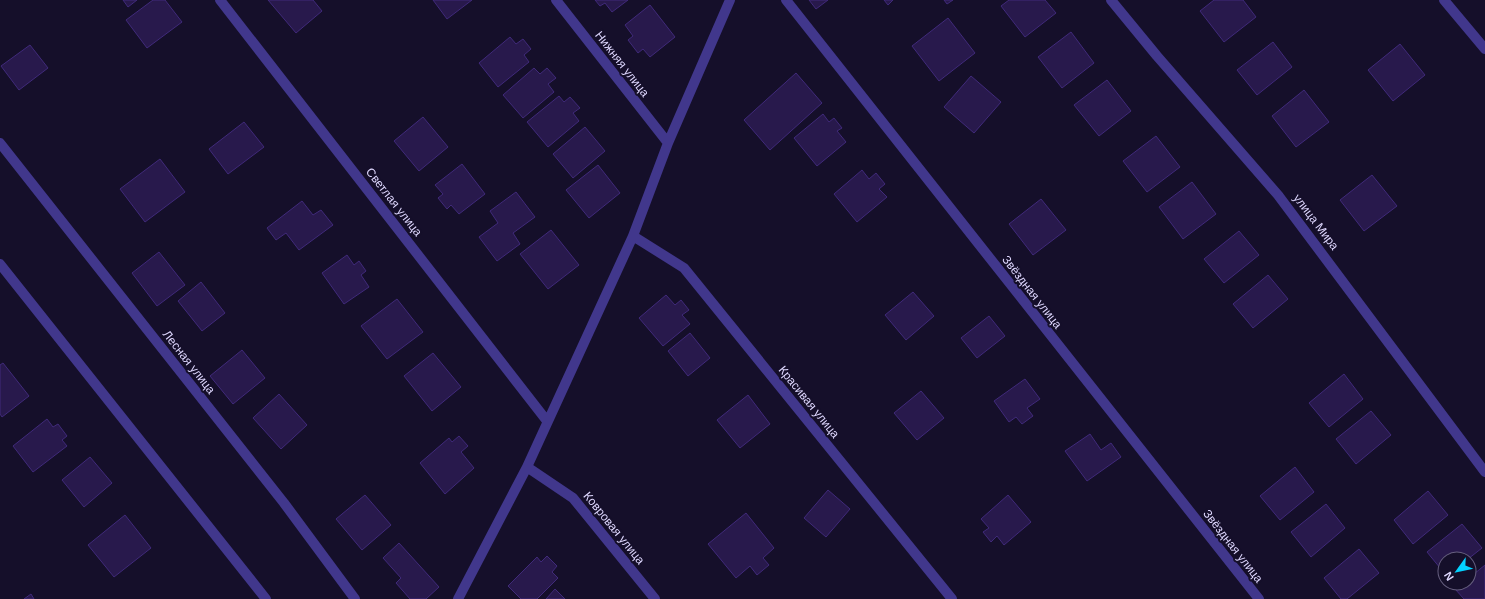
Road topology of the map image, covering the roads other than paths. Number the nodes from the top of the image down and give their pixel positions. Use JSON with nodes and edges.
{"nodes":[{"id":1,"x":220,"y":0,"type":"edge"},
{"id":2,"x":556,"y":0,"type":"edge"},
{"id":3,"x":730,"y":0,"type":"edge"},
{"id":4,"x":786,"y":0,"type":"edge"},
{"id":5,"x":1111,"y":0,"type":"edge"},
{"id":6,"x":1444,"y":0,"type":"edge"},
{"id":7,"x":1485,"y":49,"type":"edge"},
{"id":8,"x":0,"y":143,"type":"edge"},
{"id":9,"x":668,"y":143,"type":"junction"},
{"id":10,"x":633,"y":236,"type":"junction"},
{"id":11,"x":0,"y":264,"type":"edge"},
{"id":12,"x":547,"y":421,"type":"junction"},
{"id":13,"x":527,"y":467,"type":"junction"},
{"id":14,"x":1485,"y":472,"type":"edge"},
{"id":15,"x":266,"y":599,"type":"edge"},
{"id":16,"x":355,"y":599,"type":"edge"},
{"id":17,"x":458,"y":599,"type":"edge"},
{"id":18,"x":655,"y":599,"type":"edge"},
{"id":19,"x":952,"y":599,"type":"edge"},
{"id":20,"x":1259,"y":599,"type":"edge"}],
"edges":[{"from":1,"to":12,"type":"street","name":"Светлая улица"},
{"from":2,"to":9,"type":"street","name":"Нижняя улица"},
{"from":3,"to":9,"type":"street"},
{"from":4,"to":20,"type":"street","name":"Звёздная улица"},
{"from":5,"to":14,"type":"street","name":"улица Мира"},
{"from":6,"to":7,"type":"street"},
{"from":8,"to":16,"type":"street","name":"Лесная улица"},
{"from":9,"to":10,"type":"street"},
{"from":10,"to":12,"type":"street"},
{"from":10,"to":19,"type":"street","name":"Красивая улица"},
{"from":11,"to":15,"type":"street"},
{"from":12,"to":13,"type":"street"},
{"from":13,"to":17,"type":"street"},
{"from":13,"to":18,"type":"street","name":"Ковровая улица"}]}
